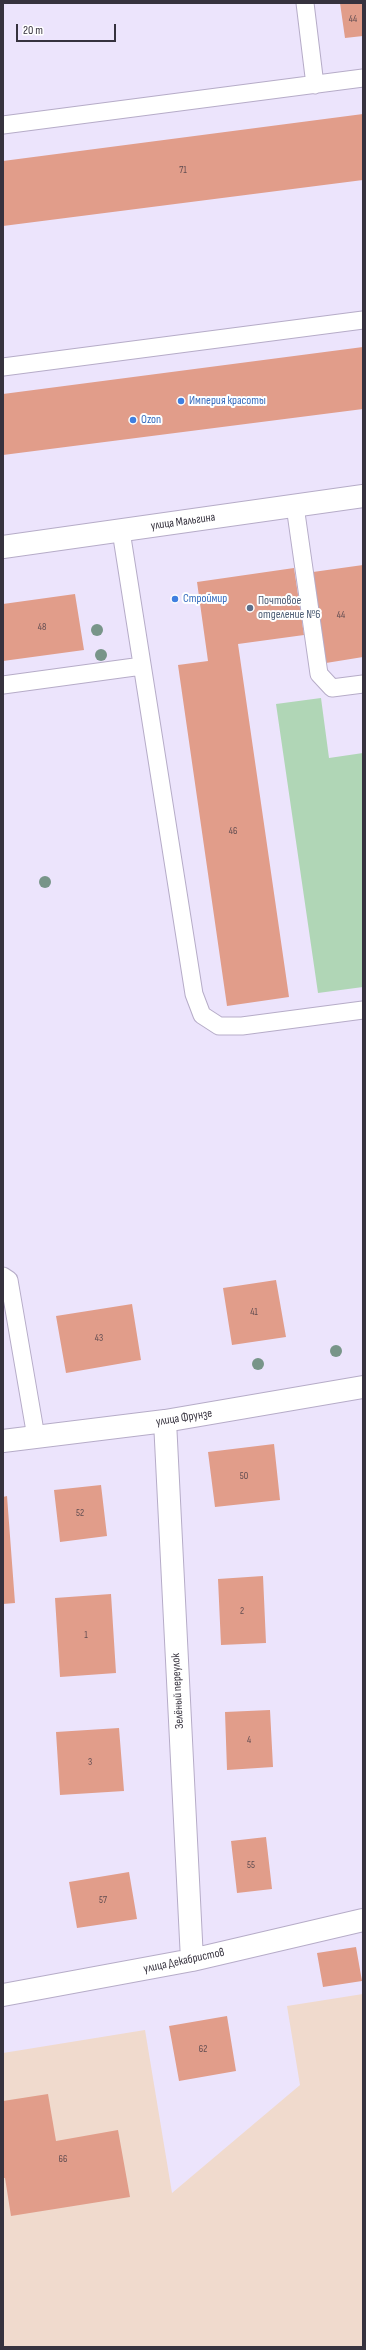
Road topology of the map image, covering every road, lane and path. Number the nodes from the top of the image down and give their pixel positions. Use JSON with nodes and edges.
{"nodes":[{"id":1,"x":304,"y":3,"type":"edge"},
{"id":2,"x":363,"y":78,"type":"edge"},
{"id":3,"x":315,"y":85,"type":"junction"},
{"id":4,"x":3,"y":125,"type":"edge"},
{"id":5,"x":363,"y":320,"type":"edge"},
{"id":6,"x":3,"y":367,"type":"edge"},
{"id":7,"x":363,"y":496,"type":"edge"},
{"id":8,"x":295,"y":506,"type":"junction"},
{"id":9,"x":121,"y":531,"type":"junction"},
{"id":10,"x":3,"y":547,"type":"edge"},
{"id":11,"x":142,"y":666,"type":"junction"},
{"id":12,"x":363,"y":684,"type":"edge"},
{"id":13,"x":3,"y":685,"type":"edge"},
{"id":14,"x":363,"y":1010,"type":"edge"},
{"id":15,"x":3,"y":1276,"type":"edge"},
{"id":16,"x":363,"y":1387,"type":"edge"},
{"id":17,"x":165,"y":1421,"type":"junction"},
{"id":18,"x":36,"y":1437,"type":"junction"},
{"id":19,"x":3,"y":1441,"type":"edge"},
{"id":20,"x":363,"y":1920,"type":"edge"},
{"id":21,"x":192,"y":1960,"type":"junction"},
{"id":22,"x":3,"y":1995,"type":"edge"}],
"edges":[{"from":1,"to":3,"type":"lane"},
{"from":2,"to":3,"type":"lane"},
{"from":3,"to":4,"type":"lane"},
{"from":5,"to":6,"type":"lane"},
{"from":7,"to":8,"type":"street","name":"улица Мальгина"},
{"from":8,"to":9,"type":"street","name":"улица Мальгина"},
{"from":8,"to":12,"type":"lane"},
{"from":9,"to":10,"type":"street","name":"улица Мальгина"},
{"from":9,"to":11,"type":"lane"},
{"from":11,"to":13,"type":"lane"},
{"from":11,"to":14,"type":"lane"},
{"from":15,"to":18,"type":"lane"},
{"from":16,"to":17,"type":"street","name":"улица Фрунзе"},
{"from":17,"to":18,"type":"street","name":"улица Фрунзе"},
{"from":17,"to":21,"type":"street","name":"Зелёный переулок"},
{"from":18,"to":19,"type":"street","name":"улица Фрунзе"},
{"from":20,"to":21,"type":"street","name":"улица Декабристов"},
{"from":21,"to":22,"type":"street","name":"улица Декабристов"}]}
